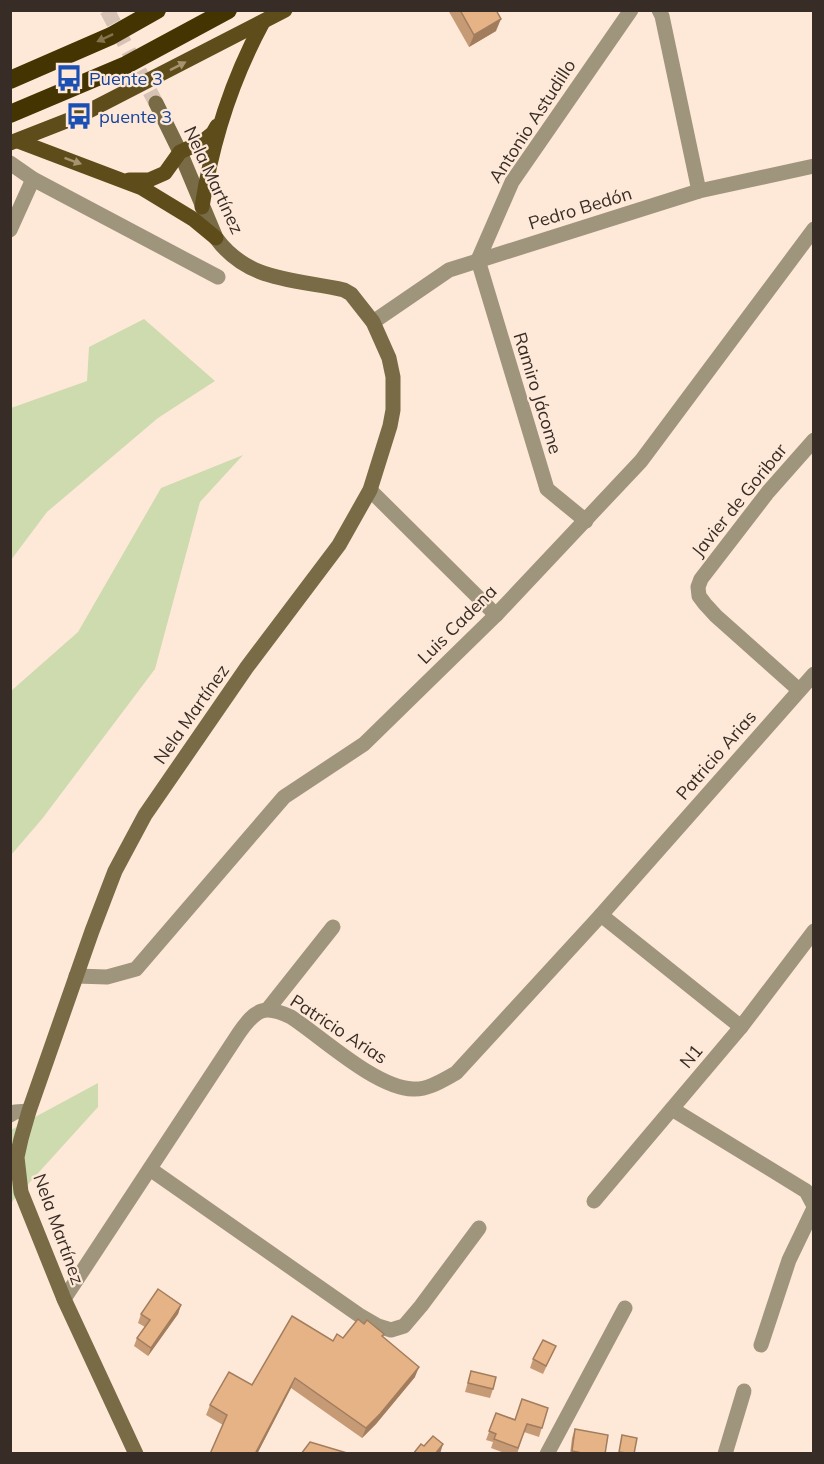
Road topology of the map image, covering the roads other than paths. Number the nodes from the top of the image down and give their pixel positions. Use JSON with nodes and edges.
{"nodes":[{"id":1,"x":157,"y":10,"type":"edge"},
{"id":2,"x":228,"y":10,"type":"edge"},
{"id":3,"x":285,"y":10,"type":"edge"},
{"id":4,"x":631,"y":10,"type":"edge"},
{"id":5,"x":659,"y":10,"type":"edge"},
{"id":6,"x":263,"y":22,"type":"junction"},
{"id":7,"x":10,"y":80,"type":"edge"},
{"id":8,"x":156,"y":103,"type":"tunnel mouth"},
{"id":9,"x":10,"y":114,"type":"edge"},
{"id":10,"x":222,"y":117,"type":"junction"},
{"id":11,"x":14,"y":142,"type":"edge"},
{"id":12,"x":180,"y":152,"type":"junction"},
{"id":13,"x":10,"y":163,"type":"edge"},
{"id":14,"x":813,"y":165,"type":"edge"},
{"id":15,"x":114,"y":176,"type":"junction"},
{"id":16,"x":33,"y":179,"type":"junction"},
{"id":17,"x":699,"y":191,"type":"junction"},
{"id":18,"x":202,"y":207,"type":"junction"},
{"id":19,"x":813,"y":229,"type":"edge"},
{"id":20,"x":10,"y":230,"type":"edge"},
{"id":21,"x":216,"y":238,"type":"junction"},
{"id":22,"x":478,"y":260,"type":"junction"},
{"id":23,"x":218,"y":277,"type":"dead end"},
{"id":24,"x":373,"y":322,"type":"junction"},
{"id":25,"x":813,"y":440,"type":"edge"},
{"id":26,"x":370,"y":490,"type":"junction"},
{"id":27,"x":585,"y":521,"type":"junction"},
{"id":28,"x":496,"y":615,"type":"junction"},
{"id":29,"x":813,"y":674,"type":"edge"},
{"id":30,"x":799,"y":690,"type":"junction"},
{"id":31,"x":600,"y":915,"type":"junction"},
{"id":32,"x":333,"y":927,"type":"dead end"},
{"id":33,"x":813,"y":931,"type":"edge"},
{"id":34,"x":76,"y":976,"type":"junction"},
{"id":35,"x":268,"y":1009,"type":"junction"},
{"id":36,"x":741,"y":1027,"type":"junction"},
{"id":37,"x":672,"y":1109,"type":"junction"},
{"id":38,"x":29,"y":1111,"type":"junction"},
{"id":39,"x":10,"y":1114,"type":"edge"},
{"id":40,"x":150,"y":1169,"type":"junction"},
{"id":41,"x":594,"y":1201,"type":"dead end"},
{"id":42,"x":813,"y":1207,"type":"edge"},
{"id":43,"x":479,"y":1228,"type":"dead end"},
{"id":44,"x":64,"y":1299,"type":"junction"},
{"id":45,"x":625,"y":1308,"type":"dead end"},
{"id":46,"x":761,"y":1345,"type":"dead end"},
{"id":47,"x":744,"y":1391,"type":"dead end"},
{"id":48,"x":136,"y":1454,"type":"edge"},
{"id":49,"x":547,"y":1454,"type":"edge"},
{"id":50,"x":725,"y":1454,"type":"edge"}],
"edges":[{"from":1,"to":7,"type":"highway","one_way":true},
{"from":2,"to":9,"type":"highway"},
{"from":3,"to":6,"type":"main road"},
{"from":4,"to":22,"type":"street","name":"Antonio Astudillo"},
{"from":5,"to":17,"type":"street"},
{"from":6,"to":10,"type":"main road"},
{"from":11,"to":6,"type":"main road","one_way":true},
{"from":8,"to":12,"type":"main road","name":"Nela Martínez"},
{"from":10,"to":12,"type":"main road"},
{"from":10,"to":18,"type":"main road"},
{"from":11,"to":15,"type":"main road","one_way":true},
{"from":12,"to":15,"type":"main road"},
{"from":12,"to":18,"type":"main road","name":"Nela Martínez"},
{"from":13,"to":16,"type":"street"},
{"from":14,"to":17,"type":"street","name":"Pedro Bedón"},
{"from":15,"to":21,"type":"main road"},
{"from":16,"to":20,"type":"street"},
{"from":16,"to":23,"type":"street"},
{"from":17,"to":22,"type":"street","name":"Pedro Bedón"},
{"from":18,"to":21,"type":"main road","name":"Nela Martínez"},
{"from":19,"to":27,"type":"street","name":"Luis Cadena"},
{"from":21,"to":24,"type":"main road","name":"Nela Martínez"},
{"from":22,"to":24,"type":"street","name":"Pedro Bedón"},
{"from":22,"to":27,"type":"street","name":"Ramiro Jácome"},
{"from":24,"to":26,"type":"main road","name":"Nela Martínez"},
{"from":25,"to":30,"type":"street","name":"Javier de Goribar"},
{"from":26,"to":28,"type":"street"},
{"from":26,"to":34,"type":"main road","name":"Nela Martínez"},
{"from":27,"to":28,"type":"street","name":"Luis Cadena"},
{"from":28,"to":34,"type":"street","name":"Luis Cadena"},
{"from":29,"to":30,"type":"street","name":"Patricio Arias"},
{"from":30,"to":31,"type":"street","name":"Patricio Arias"},
{"from":31,"to":35,"type":"street","name":"Patricio Arias"},
{"from":31,"to":36,"type":"street"},
{"from":32,"to":35,"type":"street"},
{"from":33,"to":36,"type":"street","name":"N1"},
{"from":34,"to":38,"type":"main road","name":"Nela Martínez"},
{"from":35,"to":40,"type":"street","name":"Patricio Arias"},
{"from":36,"to":37,"type":"street","name":"N1"},
{"from":37,"to":41,"type":"street","name":"N1"},
{"from":37,"to":42,"type":"street"},
{"from":38,"to":39,"type":"street"},
{"from":38,"to":44,"type":"main road","name":"Nela Martínez"},
{"from":40,"to":43,"type":"street"},
{"from":40,"to":44,"type":"street","name":"Patricio Arias"},
{"from":42,"to":46,"type":"street"},
{"from":44,"to":48,"type":"main road","name":"Nela Martínez"},
{"from":45,"to":49,"type":"street"},
{"from":47,"to":50,"type":"street"}]}
